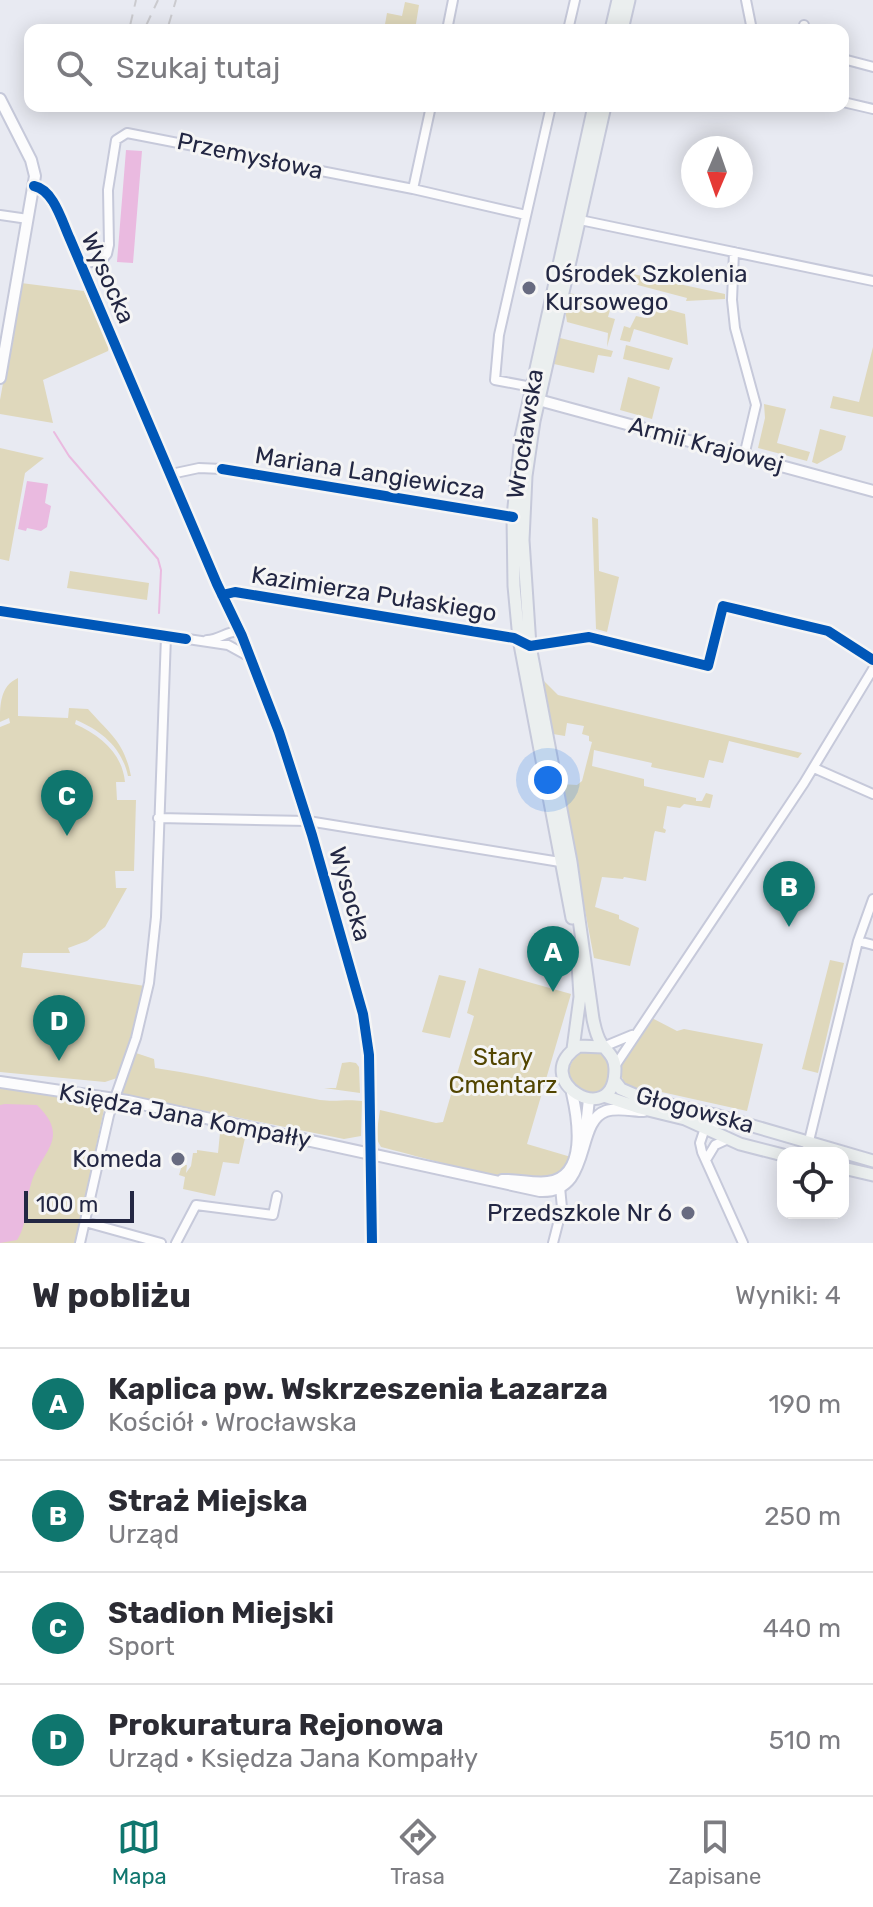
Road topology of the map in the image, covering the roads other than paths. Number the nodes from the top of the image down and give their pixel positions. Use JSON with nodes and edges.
{"nodes":[{"id":1,"x":453,"y":0,"type":"edge"},
{"id":2,"x":575,"y":0,"type":"edge"},
{"id":3,"x":618,"y":0,"type":"edge"},
{"id":4,"x":629,"y":0,"type":"edge"},
{"id":5,"x":746,"y":0,"type":"edge"},
{"id":6,"x":448,"y":24,"type":"edge"},
{"id":7,"x":569,"y":24,"type":"edge"},
{"id":8,"x":612,"y":24,"type":"edge"},
{"id":9,"x":623,"y":24,"type":"edge"},
{"id":10,"x":751,"y":24,"type":"edge"},
{"id":11,"x":849,"y":61,"type":"edge"},
{"id":12,"x":873,"y":67,"type":"edge"},
{"id":13,"x":0,"y":99,"type":"edge"},
{"id":14,"x":849,"y":103,"type":"edge"},
{"id":15,"x":873,"y":109,"type":"edge"},
{"id":16,"x":430,"y":112,"type":"edge"},
{"id":17,"x":550,"y":112,"type":"edge"},
{"id":18,"x":593,"y":112,"type":"edge"},
{"id":19,"x":604,"y":112,"type":"edge"},
{"id":20,"x":34,"y":186,"type":"junction"},
{"id":21,"x":413,"y":189,"type":"junction"},
{"id":22,"x":0,"y":215,"type":"edge"},
{"id":23,"x":526,"y":215,"type":"junction"},
{"id":24,"x":28,"y":219,"type":"junction"},
{"id":25,"x":580,"y":220,"type":"junction"},
{"id":26,"x":734,"y":252,"type":"junction"},
{"id":27,"x":81,"y":264,"type":"junction"},
{"id":28,"x":873,"y":281,"type":"edge"},
{"id":29,"x":1,"y":372,"type":"edge"},
{"id":30,"x":535,"y":393,"type":"junction"},
{"id":31,"x":744,"y":456,"type":"junction"},
{"id":32,"x":171,"y":474,"type":"junction"},
{"id":33,"x":873,"y":491,"type":"edge"},
{"id":34,"x":518,"y":517,"type":"junction"},
{"id":35,"x":222,"y":595,"type":"junction"},
{"id":36,"x":0,"y":613,"type":"edge"},
{"id":37,"x":166,"y":636,"type":"junction"},
{"id":38,"x":234,"y":639,"type":"junction"},
{"id":39,"x":519,"y":639,"type":"junction"},
{"id":40,"x":530,"y":646,"type":"junction"},
{"id":41,"x":873,"y":660,"type":"edge"},
{"id":42,"x":873,"y":669,"type":"edge"},
{"id":43,"x":814,"y":768,"type":"junction"},
{"id":44,"x":873,"y":794,"type":"edge"},
{"id":45,"x":158,"y":818,"type":"junction"},
{"id":46,"x":308,"y":821,"type":"junction"},
{"id":47,"x":560,"y":862,"type":"junction"},
{"id":48,"x":873,"y":899,"type":"edge"},
{"id":49,"x":858,"y":941,"type":"junction"},
{"id":50,"x":873,"y":945,"type":"edge"},
{"id":51,"x":636,"y":1032,"type":"junction"},
{"id":52,"x":603,"y":1047,"type":"junction"},
{"id":53,"x":573,"y":1049,"type":"junction"},
{"id":54,"x":615,"y":1067,"type":"junction"},
{"id":55,"x":614,"y":1080,"type":"junction"},
{"id":56,"x":0,"y":1082,"type":"edge"},
{"id":57,"x":572,"y":1093,"type":"junction"},
{"id":58,"x":604,"y":1096,"type":"junction"},
{"id":59,"x":115,"y":1099,"type":"junction"},
{"id":60,"x":589,"y":1099,"type":"junction"},
{"id":61,"x":647,"y":1111,"type":"junction"},
{"id":62,"x":732,"y":1120,"type":"junction"},
{"id":63,"x":705,"y":1128,"type":"junction"},
{"id":64,"x":728,"y":1139,"type":"junction"},
{"id":65,"x":583,"y":1146,"type":"junction"},
{"id":66,"x":804,"y":1147,"type":"edge"},
{"id":67,"x":807,"y":1147,"type":"edge"},
{"id":68,"x":369,"y":1152,"type":"junction"},
{"id":69,"x":777,"y":1153,"type":"edge"},
{"id":70,"x":849,"y":1156,"type":"edge"},
{"id":71,"x":706,"y":1160,"type":"junction"},
{"id":72,"x":873,"y":1161,"type":"edge"},
{"id":73,"x":849,"y":1169,"type":"edge"},
{"id":74,"x":873,"y":1175,"type":"edge"},
{"id":75,"x":556,"y":1184,"type":"junction"},
{"id":76,"x":277,"y":1196,"type":"dead end"},
{"id":77,"x":85,"y":1222,"type":"junction"},
{"id":78,"x":80,"y":1243,"type":"edge"},
{"id":79,"x":161,"y":1243,"type":"edge"},
{"id":80,"x":176,"y":1243,"type":"edge"},
{"id":81,"x":372,"y":1243,"type":"edge"},
{"id":82,"x":553,"y":1243,"type":"edge"},
{"id":83,"x":743,"y":1243,"type":"edge"}],
"edges":[{"from":1,"to":6,"type":"street"},
{"from":2,"to":7,"type":"street"},
{"from":3,"to":8,"type":"main road"},
{"from":4,"to":9,"type":"main road"},
{"from":5,"to":10,"type":"street"},
{"from":11,"to":12,"type":"street"},
{"from":13,"to":20,"type":"street","name":"Wysocka"},
{"from":14,"to":15,"type":"street"},
{"from":16,"to":21,"type":"street"},
{"from":17,"to":23,"type":"street"},
{"from":18,"to":30,"type":"main road","name":"Wrocławska"},
{"from":19,"to":25,"type":"main road","name":"Wrocławska"},
{"from":20,"to":24,"type":"street"},
{"from":20,"to":27,"type":"street","name":"Wysocka"},
{"from":21,"to":23,"type":"street","name":"Przemysłowa"},
{"from":21,"to":27,"type":"street","name":"Przemysłowa"},
{"from":22,"to":24,"type":"street"},
{"from":23,"to":30,"type":"street"},
{"from":24,"to":29,"type":"street"},
{"from":25,"to":26,"type":"street"},
{"from":25,"to":30,"type":"main road","name":"Wrocławska"},
{"from":26,"to":28,"type":"street"},
{"from":26,"to":31,"type":"street"},
{"from":27,"to":32,"type":"street","name":"Wysocka"},
{"from":30,"to":31,"type":"street","name":"Armii Krajowej"},
{"from":30,"to":34,"type":"main road","name":"Wrocławska"},
{"from":31,"to":33,"type":"street","name":"Armii Krajowej"},
{"from":32,"to":34,"type":"street","name":"Mariana Langiewicza"},
{"from":32,"to":35,"type":"street","name":"Wysocka"},
{"from":34,"to":39,"type":"main road","name":"Wrocławska"},
{"from":34,"to":40,"type":"main road","name":"Wrocławska"},
{"from":35,"to":38,"type":"street","name":"Wysocka"},
{"from":35,"to":39,"type":"street","name":"Kazimierza Pułaskiego"},
{"from":36,"to":37,"type":"street"},
{"from":37,"to":38,"type":"street"},
{"from":37,"to":45,"type":"street"},
{"from":38,"to":46,"type":"street","name":"Wysocka"},
{"from":39,"to":40,"type":"street"},
{"from":39,"to":47,"type":"main road","name":"Wrocławska"},
{"from":40,"to":41,"type":"street"},
{"from":40,"to":52,"type":"main road","name":"Wrocławska"},
{"from":42,"to":43,"type":"street"},
{"from":43,"to":44,"type":"street"},
{"from":43,"to":51,"type":"street"},
{"from":45,"to":46,"type":"street"},
{"from":45,"to":59,"type":"street"},
{"from":46,"to":47,"type":"street"},
{"from":46,"to":68,"type":"street","name":"Wysocka"},
{"from":47,"to":53,"type":"main road","name":"Wrocławska"},
{"from":48,"to":49,"type":"street"},
{"from":49,"to":50,"type":"street"},
{"from":49,"to":67,"type":"street"},
{"from":51,"to":52,"type":"street"},
{"from":51,"to":54,"type":"street"},
{"from":52,"to":53,"type":"main road"},
{"from":52,"to":54,"type":"main road"},
{"from":53,"to":57,"type":"main road"},
{"from":54,"to":55,"type":"main road"},
{"from":55,"to":58,"type":"main road"},
{"from":55,"to":62,"type":"main road","name":"Głogowska"},
{"from":56,"to":59,"type":"street","name":"Księdza Jana Kompałły"},
{"from":57,"to":60,"type":"main road"},
{"from":57,"to":75,"type":"street"},
{"from":58,"to":60,"type":"main road"},
{"from":58,"to":61,"type":"main road","name":"Głogowska"},
{"from":59,"to":68,"type":"street","name":"Księdza Jana Kompałły"},
{"from":59,"to":77,"type":"street"},
{"from":60,"to":65,"type":"street"},
{"from":61,"to":63,"type":"main road","name":"Głogowska"},
{"from":61,"to":65,"type":"street"},
{"from":62,"to":63,"type":"street"},
{"from":62,"to":66,"type":"main road","name":"Głogowska"},
{"from":63,"to":64,"type":"main road","name":"Głogowska"},
{"from":63,"to":71,"type":"street"},
{"from":64,"to":69,"type":"main road","name":"Głogowska"},
{"from":64,"to":71,"type":"street"},
{"from":65,"to":75,"type":"street"},
{"from":68,"to":75,"type":"street","name":"Księdza Jana Kompałły"},
{"from":68,"to":81,"type":"street","name":"Wysocka"},
{"from":70,"to":72,"type":"main road","name":"Głogowska"},
{"from":71,"to":83,"type":"street"},
{"from":73,"to":74,"type":"main road"},
{"from":75,"to":82,"type":"street"},
{"from":76,"to":80,"type":"street"},
{"from":77,"to":78,"type":"street"},
{"from":77,"to":79,"type":"street"}]}
